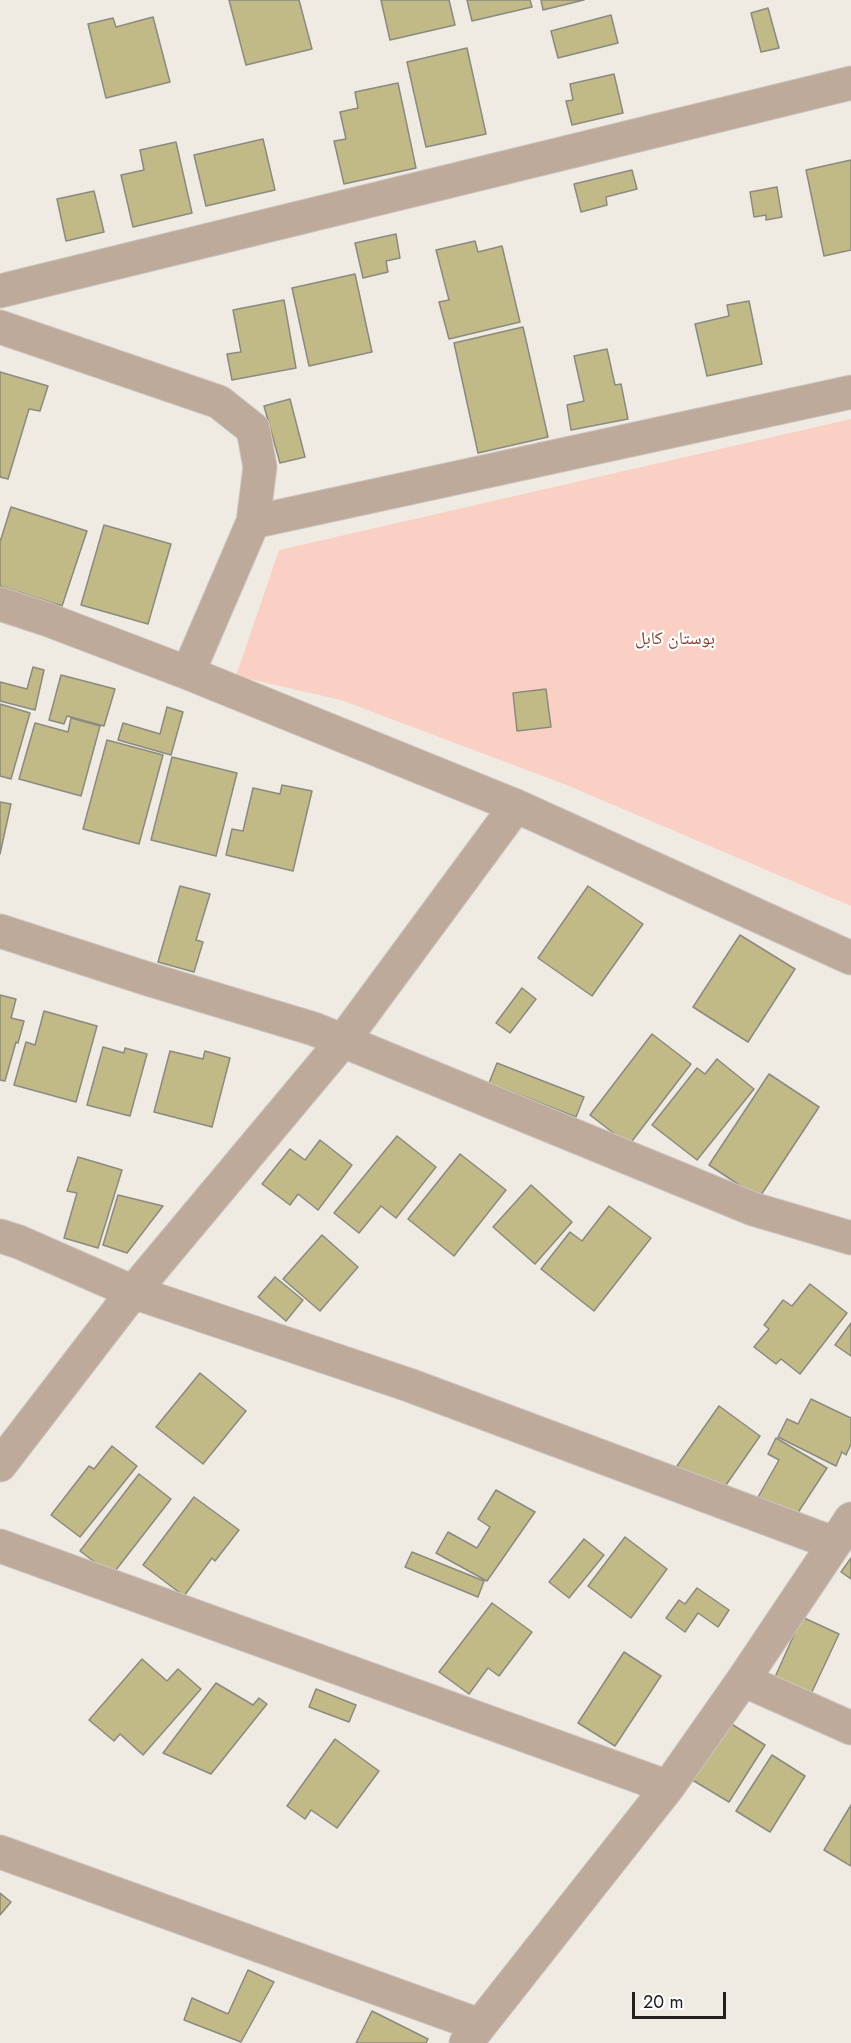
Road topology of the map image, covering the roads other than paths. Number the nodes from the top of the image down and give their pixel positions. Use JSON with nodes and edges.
{"nodes":[{"id":1,"x":851,"y":83,"type":"edge"},
{"id":2,"x":0,"y":291,"type":"edge"},
{"id":3,"x":0,"y":327,"type":"edge"},
{"id":4,"x":851,"y":392,"type":"edge"},
{"id":5,"x":253,"y":522,"type":"junction"},
{"id":6,"x":0,"y":604,"type":"edge"},
{"id":7,"x":188,"y":673,"type":"junction"},
{"id":8,"x":516,"y":806,"type":"junction"},
{"id":9,"x":0,"y":931,"type":"edge"},
{"id":10,"x":851,"y":958,"type":"edge"},
{"id":11,"x":342,"y":1042,"type":"junction"},
{"id":12,"x":0,"y":1236,"type":"edge"},
{"id":13,"x":851,"y":1238,"type":"edge"},
{"id":14,"x":133,"y":1292,"type":"junction"},
{"id":15,"x":0,"y":1465,"type":"edge"},
{"id":16,"x":842,"y":1531,"type":"edge"},
{"id":17,"x":0,"y":1546,"type":"edge"},
{"id":18,"x":743,"y":1680,"type":"junction"},
{"id":19,"x":851,"y":1728,"type":"edge"},
{"id":20,"x":668,"y":1787,"type":"junction"},
{"id":21,"x":0,"y":1852,"type":"edge"},
{"id":22,"x":473,"y":2034,"type":"edge"}],
"edges":[{"from":1,"to":2,"type":"street"},
{"from":3,"to":5,"type":"street"},
{"from":4,"to":5,"type":"street"},
{"from":5,"to":7,"type":"street"},
{"from":6,"to":7,"type":"street"},
{"from":7,"to":8,"type":"street"},
{"from":8,"to":10,"type":"street"},
{"from":8,"to":11,"type":"street"},
{"from":9,"to":11,"type":"street"},
{"from":11,"to":13,"type":"street"},
{"from":11,"to":14,"type":"street"},
{"from":12,"to":14,"type":"street"},
{"from":14,"to":15,"type":"street"},
{"from":14,"to":16,"type":"street"},
{"from":16,"to":18,"type":"street"},
{"from":17,"to":20,"type":"street"},
{"from":18,"to":19,"type":"street"},
{"from":18,"to":20,"type":"street"},
{"from":20,"to":22,"type":"street"},
{"from":21,"to":22,"type":"street"}]}
